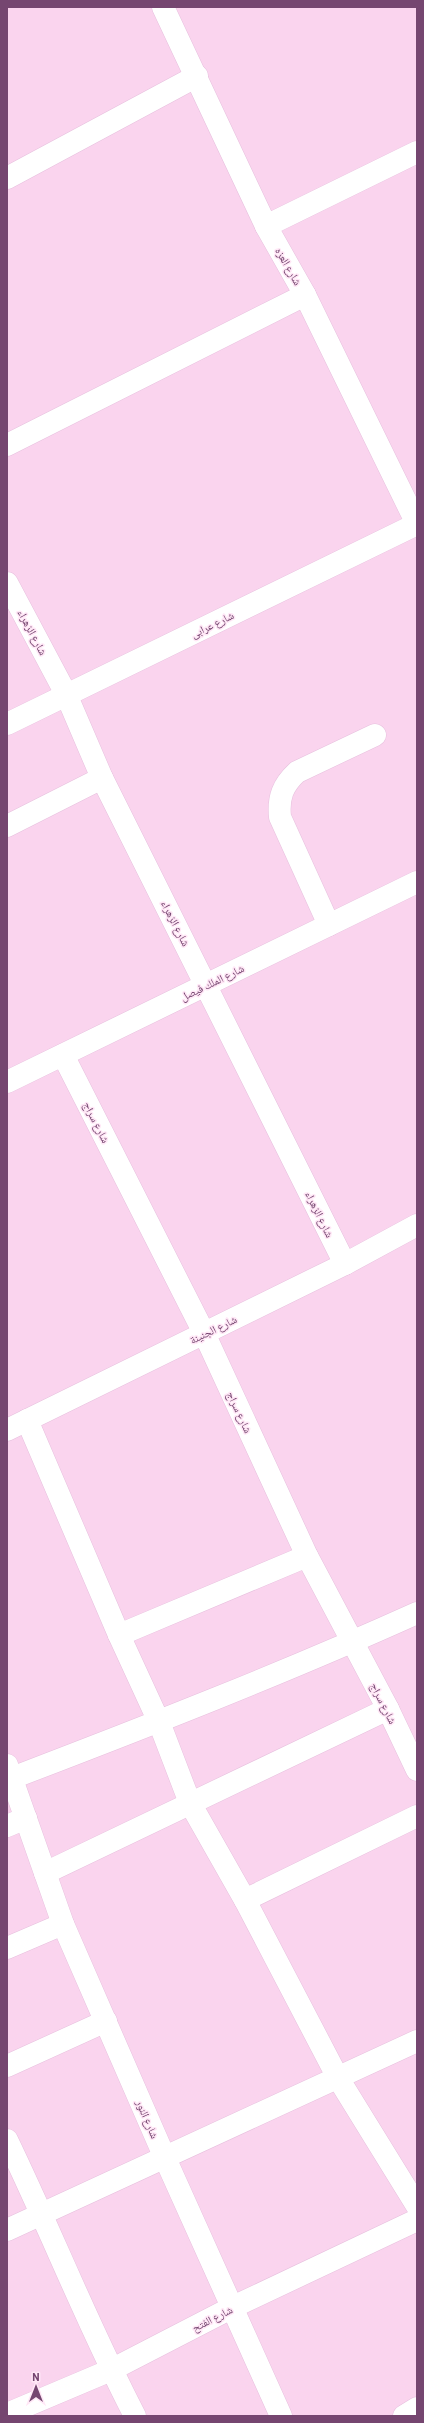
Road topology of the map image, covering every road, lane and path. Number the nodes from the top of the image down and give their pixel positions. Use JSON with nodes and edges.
{"nodes":[{"id":1,"x":163,"y":7,"type":"edge"},
{"id":2,"x":197,"y":76,"type":"junction"},
{"id":3,"x":417,"y":152,"type":"edge"},
{"id":4,"x":7,"y":178,"type":"edge"},
{"id":5,"x":266,"y":226,"type":"junction"},
{"id":6,"x":305,"y":295,"type":"junction"},
{"id":7,"x":7,"y":445,"type":"edge"},
{"id":8,"x":417,"y":524,"type":"edge"},
{"id":9,"x":7,"y":583,"type":"edge"},
{"id":10,"x":66,"y":694,"type":"junction"},
{"id":11,"x":7,"y":724,"type":"edge"},
{"id":12,"x":375,"y":735,"type":"dead end"},
{"id":13,"x":102,"y":778,"type":"junction"},
{"id":14,"x":7,"y":826,"type":"edge"},
{"id":15,"x":417,"y":882,"type":"edge"},
{"id":16,"x":329,"y":925,"type":"junction"},
{"id":17,"x":207,"y":985,"type":"junction"},
{"id":18,"x":63,"y":1055,"type":"junction"},
{"id":19,"x":7,"y":1082,"type":"edge"},
{"id":20,"x":417,"y":1225,"type":"edge"},
{"id":21,"x":345,"y":1264,"type":"junction"},
{"id":22,"x":204,"y":1333,"type":"junction"},
{"id":23,"x":27,"y":1420,"type":"junction"},
{"id":24,"x":7,"y":1430,"type":"edge"},
{"id":25,"x":307,"y":1556,"type":"junction"},
{"id":26,"x":417,"y":1613,"type":"edge"},
{"id":27,"x":119,"y":1635,"type":"junction"},
{"id":28,"x":353,"y":1642,"type":"junction"},
{"id":29,"x":388,"y":1709,"type":"junction"},
{"id":30,"x":159,"y":1722,"type":"junction"},
{"id":31,"x":417,"y":1769,"type":"edge"},
{"id":32,"x":10,"y":1771,"type":"edge"},
{"id":33,"x":190,"y":1803,"type":"junction"},
{"id":34,"x":417,"y":1816,"type":"edge"},
{"id":35,"x":17,"y":1822,"type":"edge"},
{"id":36,"x":44,"y":1873,"type":"junction"},
{"id":37,"x":245,"y":1900,"type":"junction"},
{"id":38,"x":63,"y":1924,"type":"junction"},
{"id":39,"x":7,"y":1948,"type":"edge"},
{"id":40,"x":106,"y":2021,"type":"junction"},
{"id":41,"x":417,"y":2041,"type":"edge"},
{"id":42,"x":7,"y":2066,"type":"edge"},
{"id":43,"x":338,"y":2078,"type":"junction"},
{"id":44,"x":7,"y":2140,"type":"edge"},
{"id":45,"x":165,"y":2158,"type":"junction"},
{"id":46,"x":417,"y":2206,"type":"edge"},
{"id":47,"x":42,"y":2213,"type":"junction"},
{"id":48,"x":417,"y":2220,"type":"edge"},
{"id":49,"x":7,"y":2230,"type":"edge"},
{"id":50,"x":233,"y":2307,"type":"junction"},
{"id":51,"x":111,"y":2370,"type":"junction"},
{"id":52,"x":417,"y":2408,"type":"edge"},
{"id":53,"x":7,"y":2414,"type":"edge"},
{"id":54,"x":135,"y":2416,"type":"edge"},
{"id":55,"x":281,"y":2416,"type":"edge"},
{"id":56,"x":404,"y":2416,"type":"edge"}],
"edges":[{"from":1,"to":2,"type":"street","name":"شارع العزه"},
{"from":2,"to":4,"type":"street"},
{"from":2,"to":5,"type":"street","name":"شارع العزه"},
{"from":3,"to":5,"type":"street"},
{"from":5,"to":6,"type":"street","name":"شارع العزه"},
{"from":6,"to":7,"type":"street"},
{"from":6,"to":8,"type":"street","name":"شارع العزه"},
{"from":8,"to":10,"type":"street","name":"شارع عرابى"},
{"from":9,"to":10,"type":"street","name":"شارع الزهراء"},
{"from":10,"to":11,"type":"street","name":"شارع عرابى"},
{"from":10,"to":13,"type":"street","name":"شارع الزهراء"},
{"from":12,"to":16,"type":"street"},
{"from":13,"to":14,"type":"street"},
{"from":13,"to":17,"type":"street","name":"شارع الزهراء"},
{"from":15,"to":16,"type":"street","name":"شارع الملك فيصل"},
{"from":16,"to":17,"type":"street","name":"شارع الملك فيصل"},
{"from":17,"to":18,"type":"street","name":"شارع الملك فيصل"},
{"from":17,"to":21,"type":"street","name":"شارع الزهراء"},
{"from":18,"to":19,"type":"street","name":"شارع الملك فيصل"},
{"from":18,"to":22,"type":"street","name":"شارع سراج"},
{"from":20,"to":21,"type":"street","name":"شارع الجنينة"},
{"from":21,"to":22,"type":"street","name":"شارع الجنينة"},
{"from":22,"to":23,"type":"street","name":"شارع الجنينة"},
{"from":22,"to":25,"type":"street","name":"شارع سراج"},
{"from":23,"to":24,"type":"street","name":"شارع الجنينة"},
{"from":23,"to":27,"type":"street"},
{"from":25,"to":27,"type":"street"},
{"from":25,"to":28,"type":"street","name":"شارع سراج"},
{"from":26,"to":28,"type":"street"},
{"from":27,"to":30,"type":"street"},
{"from":28,"to":29,"type":"street","name":"شارع سراج"},
{"from":28,"to":30,"type":"street"},
{"from":29,"to":31,"type":"street","name":"شارع سراج"},
{"from":29,"to":33,"type":"street"},
{"from":30,"to":32,"type":"street"},
{"from":30,"to":33,"type":"street"},
{"from":32,"to":35,"type":"street","name":"شارع النور"},
{"from":33,"to":36,"type":"street"},
{"from":33,"to":37,"type":"street"},
{"from":34,"to":37,"type":"street"},
{"from":35,"to":36,"type":"street","name":"شارع النور"},
{"from":36,"to":38,"type":"street","name":"شارع النور"},
{"from":37,"to":43,"type":"street"},
{"from":38,"to":39,"type":"street"},
{"from":38,"to":40,"type":"street","name":"شارع النور"},
{"from":40,"to":42,"type":"street"},
{"from":40,"to":45,"type":"street","name":"شارع النور"},
{"from":41,"to":43,"type":"street"},
{"from":43,"to":45,"type":"street"},
{"from":43,"to":46,"type":"street"},
{"from":44,"to":47,"type":"street"},
{"from":45,"to":47,"type":"street"},
{"from":45,"to":50,"type":"street","name":"شارع النور"},
{"from":47,"to":49,"type":"street"},
{"from":47,"to":51,"type":"street"},
{"from":48,"to":50,"type":"street","name":"شارع الفتح"},
{"from":50,"to":51,"type":"street","name":"شارع الفتح"},
{"from":50,"to":55,"type":"street","name":"شارع النور"},
{"from":51,"to":53,"type":"street","name":"شارع الفتح"},
{"from":51,"to":54,"type":"street"},
{"from":52,"to":56,"type":"street"}]}
